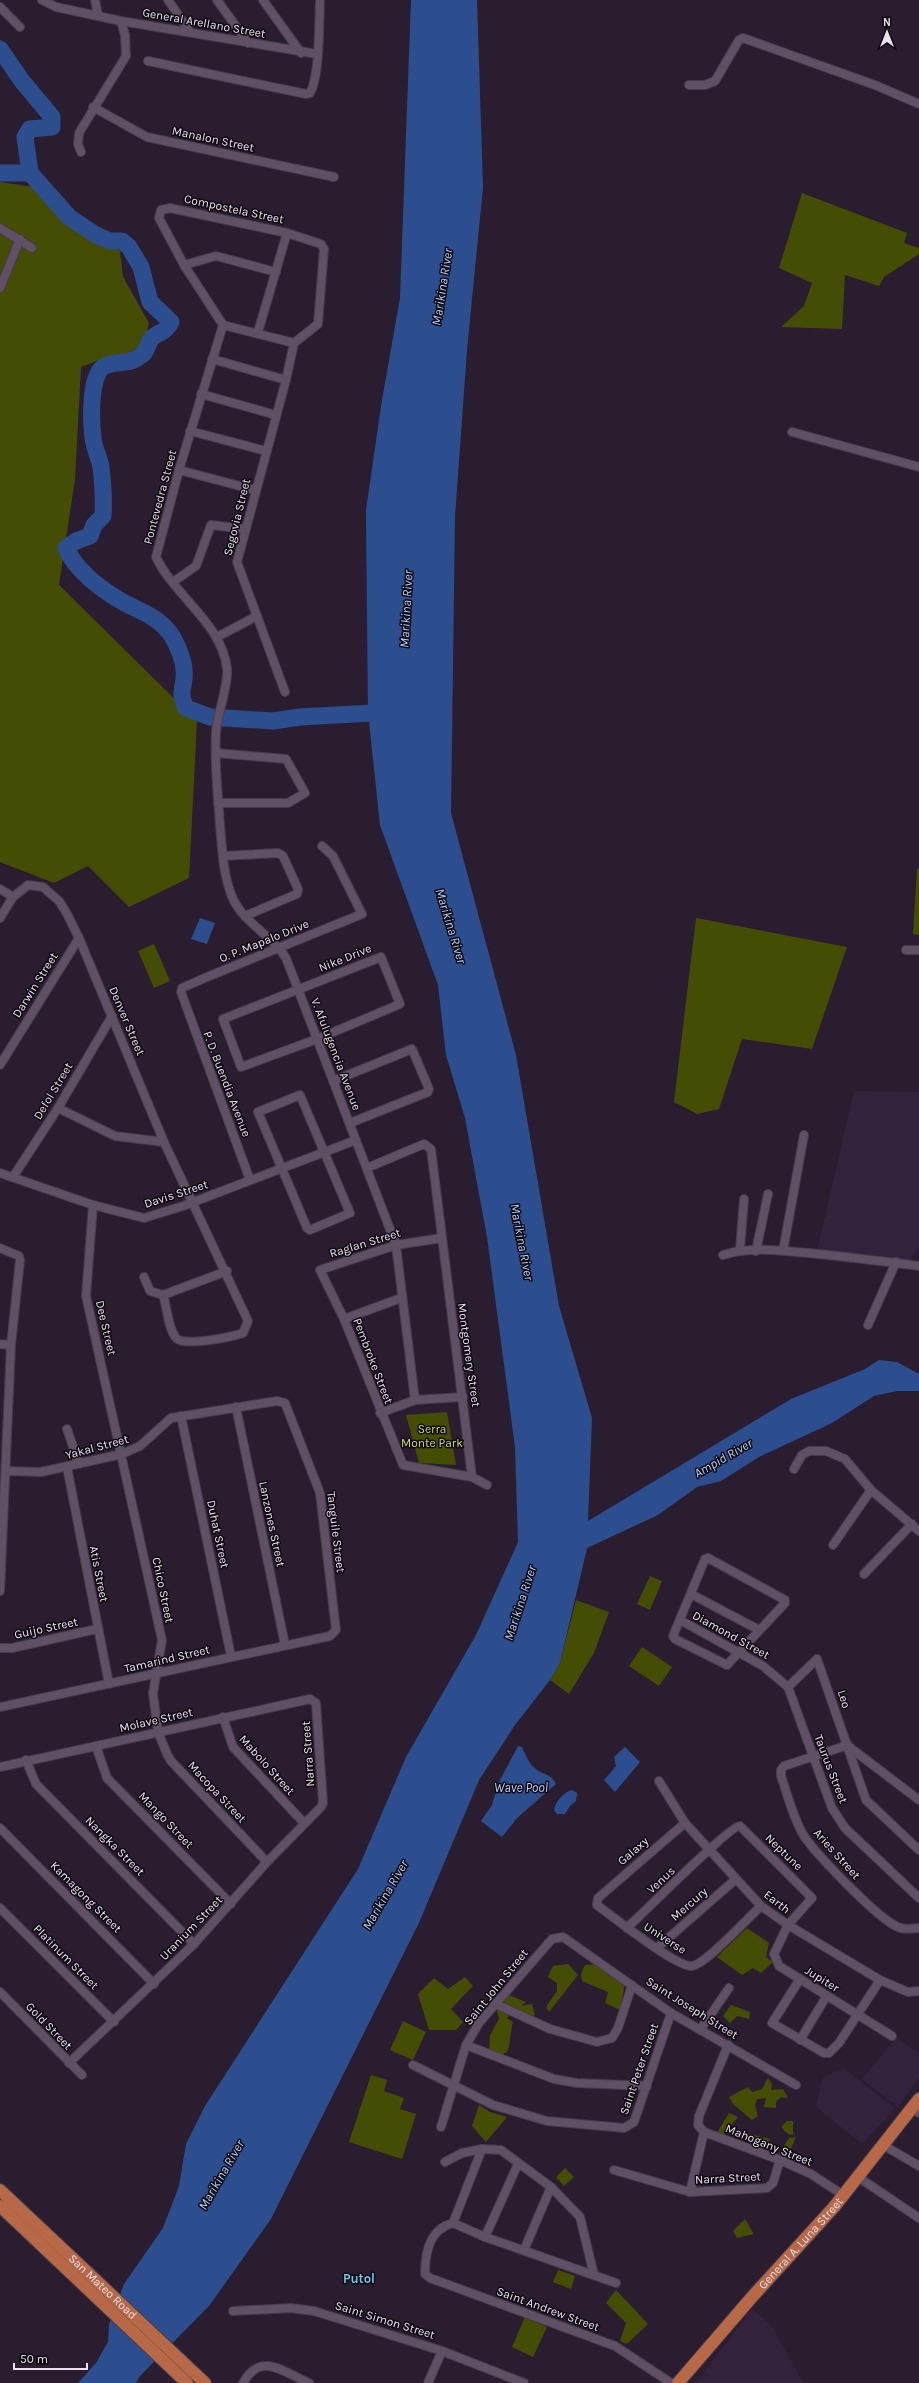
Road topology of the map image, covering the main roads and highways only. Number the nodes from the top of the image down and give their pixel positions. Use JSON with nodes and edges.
{"nodes":[{"id":1,"x":919,"y":2099,"type":"edge"},
{"id":2,"x":915,"y":2111,"type":"edge"},
{"id":3,"x":0,"y":2190,"type":"edge"},
{"id":4,"x":0,"y":2206,"type":"edge"},
{"id":5,"x":15,"y":2212,"type":"junction"},
{"id":6,"x":40,"y":2237,"type":"junction"},
{"id":7,"x":187,"y":2383,"type":"edge"},
{"id":8,"x":205,"y":2383,"type":"edge"},
{"id":9,"x":678,"y":2383,"type":"edge"}],
"edges":[{"from":1,"to":2,"type":"main road","name":"General A. Luna Street"},
{"from":2,"to":9,"type":"main road","name":"General A. Luna Street"},
{"from":3,"to":5,"type":"main road","name":"San Mateo Road"},
{"from":4,"to":5,"type":"main road","name":"San Mateo Road"},
{"from":5,"to":6,"type":"main road","name":"San Mateo Road"},
{"from":6,"to":7,"type":"main road","name":"San Mateo Road"},
{"from":6,"to":8,"type":"main road","name":"San Mateo Road"}]}
